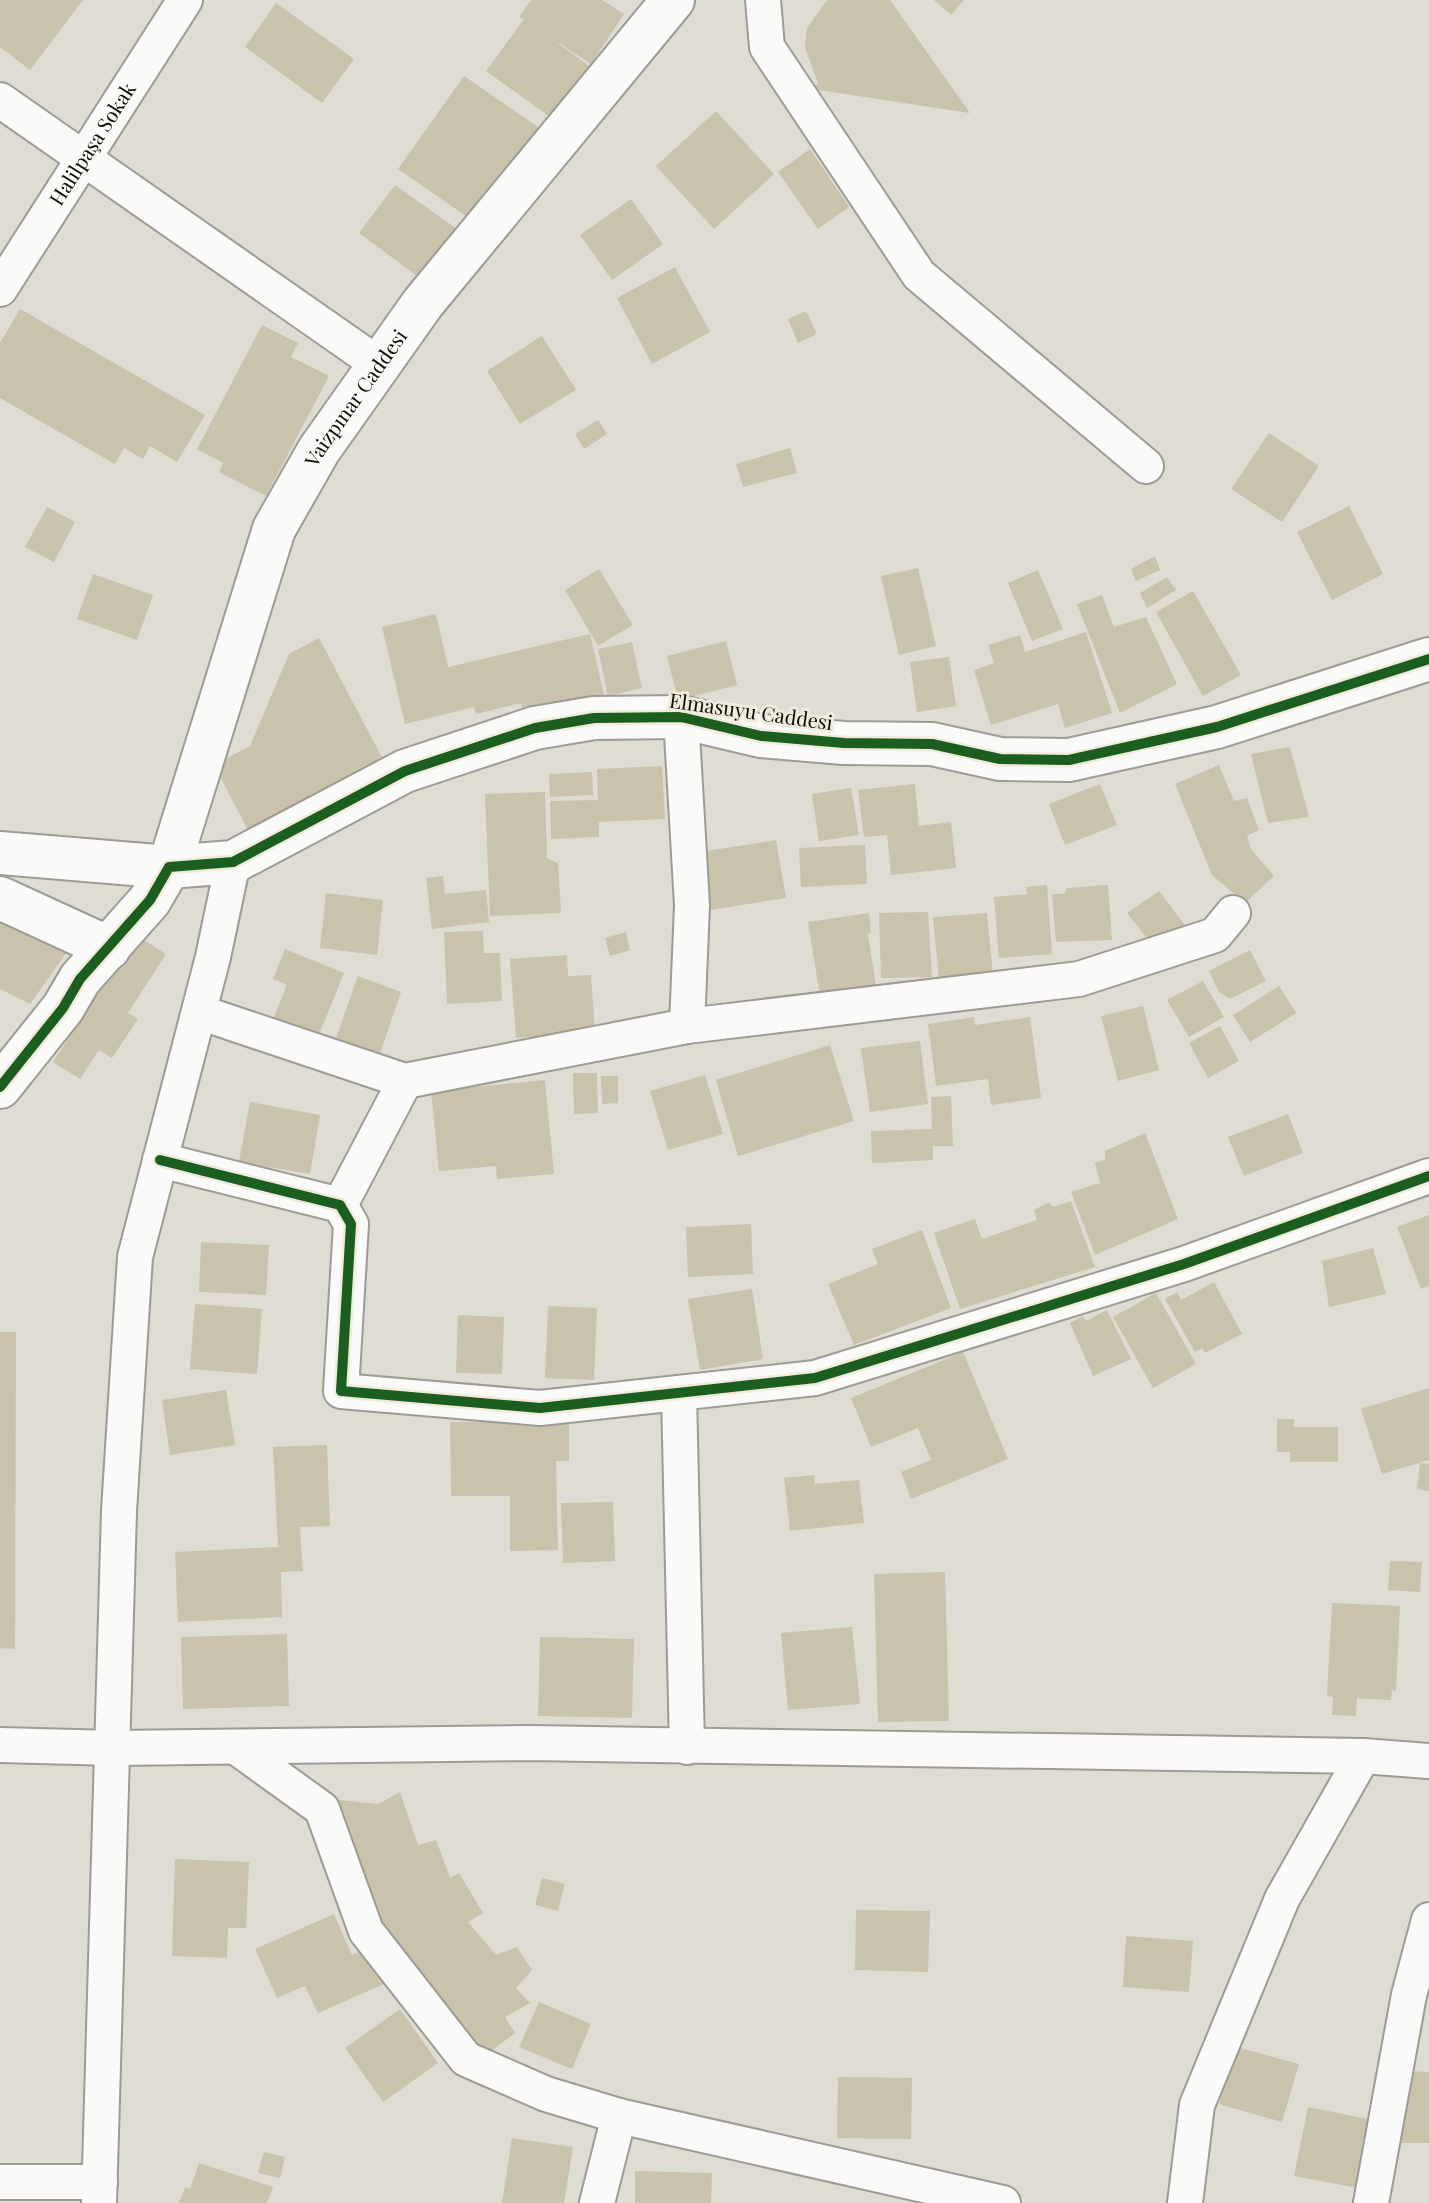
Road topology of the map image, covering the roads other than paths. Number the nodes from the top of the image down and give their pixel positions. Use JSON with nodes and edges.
{"nodes":[{"id":1,"x":185,"y":0,"type":"edge"},
{"id":2,"x":673,"y":0,"type":"edge"},
{"id":3,"x":763,"y":0,"type":"edge"},
{"id":4,"x":0,"y":100,"type":"edge"},
{"id":5,"x":83,"y":158,"type":"junction"},
{"id":6,"x":0,"y":289,"type":"edge"},
{"id":7,"x":378,"y":364,"type":"junction"},
{"id":8,"x":1146,"y":466,"type":"dead end"},
{"id":9,"x":1429,"y":659,"type":"edge"},
{"id":10,"x":681,"y":717,"type":"junction"},
{"id":11,"x":0,"y":853,"type":"edge"},
{"id":12,"x":233,"y":862,"type":"junction"},
{"id":13,"x":169,"y":867,"type":"junction"},
{"id":14,"x":0,"y":898,"type":"edge"},
{"id":15,"x":1233,"y":913,"type":"dead end"},
{"id":16,"x":109,"y":948,"type":"junction"},
{"id":17,"x":199,"y":1012,"type":"junction"},
{"id":18,"x":687,"y":1026,"type":"junction"},
{"id":19,"x":405,"y":1081,"type":"junction"},
{"id":20,"x":0,"y":1087,"type":"edge"},
{"id":21,"x":160,"y":1160,"type":"junction"},
{"id":22,"x":1429,"y":1176,"type":"edge"},
{"id":23,"x":340,"y":1205,"type":"junction"},
{"id":24,"x":679,"y":1393,"type":"junction"},
{"id":25,"x":0,"y":1745,"type":"edge"},
{"id":26,"x":236,"y":1747,"type":"junction"},
{"id":27,"x":687,"y":1747,"type":"junction"},
{"id":28,"x":114,"y":1748,"type":"junction"},
{"id":29,"x":1363,"y":1756,"type":"junction"},
{"id":30,"x":1429,"y":1761,"type":"edge"},
{"id":31,"x":1429,"y":1920,"type":"edge"},
{"id":32,"x":619,"y":2116,"type":"junction"},
{"id":33,"x":0,"y":2182,"type":"edge"},
{"id":34,"x":100,"y":2192,"type":"edge"},
{"id":35,"x":597,"y":2203,"type":"edge"},
{"id":36,"x":1003,"y":2203,"type":"edge"},
{"id":37,"x":1185,"y":2203,"type":"edge"},
{"id":38,"x":1371,"y":2203,"type":"edge"}],
"edges":[{"from":1,"to":5,"type":"street","name":"Halilpaşa Sokak"},
{"from":2,"to":7,"type":"street","name":"Vaizpınar Caddesi"},
{"from":3,"to":8,"type":"street"},
{"from":4,"to":5,"type":"street"},
{"from":5,"to":6,"type":"street","name":"Halilpaşa Sokak"},
{"from":5,"to":7,"type":"street"},
{"from":7,"to":13,"type":"street","name":"Vaizpınar Caddesi"},
{"from":9,"to":10,"type":"street","name":"Elmasuyu Caddesi"},
{"from":10,"to":12,"type":"street","name":"Elmasuyu Caddesi"},
{"from":10,"to":18,"type":"street"},
{"from":11,"to":13,"type":"street","name":"Elmasuyu Caddesi"},
{"from":12,"to":13,"type":"street","name":"Elmasuyu Caddesi"},
{"from":12,"to":17,"type":"street"},
{"from":13,"to":16,"type":"street"},
{"from":14,"to":16,"type":"street"},
{"from":15,"to":18,"type":"street"},
{"from":16,"to":20,"type":"street"},
{"from":17,"to":19,"type":"street"},
{"from":17,"to":21,"type":"street"},
{"from":18,"to":19,"type":"street"},
{"from":19,"to":23,"type":"street"},
{"from":21,"to":23,"type":"street"},
{"from":21,"to":28,"type":"street"},
{"from":22,"to":24,"type":"street"},
{"from":23,"to":24,"type":"street"},
{"from":24,"to":27,"type":"street"},
{"from":25,"to":28,"type":"street"},
{"from":26,"to":27,"type":"street"},
{"from":26,"to":28,"type":"street"},
{"from":26,"to":32,"type":"street"},
{"from":27,"to":29,"type":"street"},
{"from":28,"to":34,"type":"street"},
{"from":29,"to":30,"type":"street"},
{"from":29,"to":37,"type":"street"},
{"from":31,"to":38,"type":"street"},
{"from":32,"to":35,"type":"street"},
{"from":32,"to":36,"type":"street"},
{"from":33,"to":34,"type":"street"}]}
